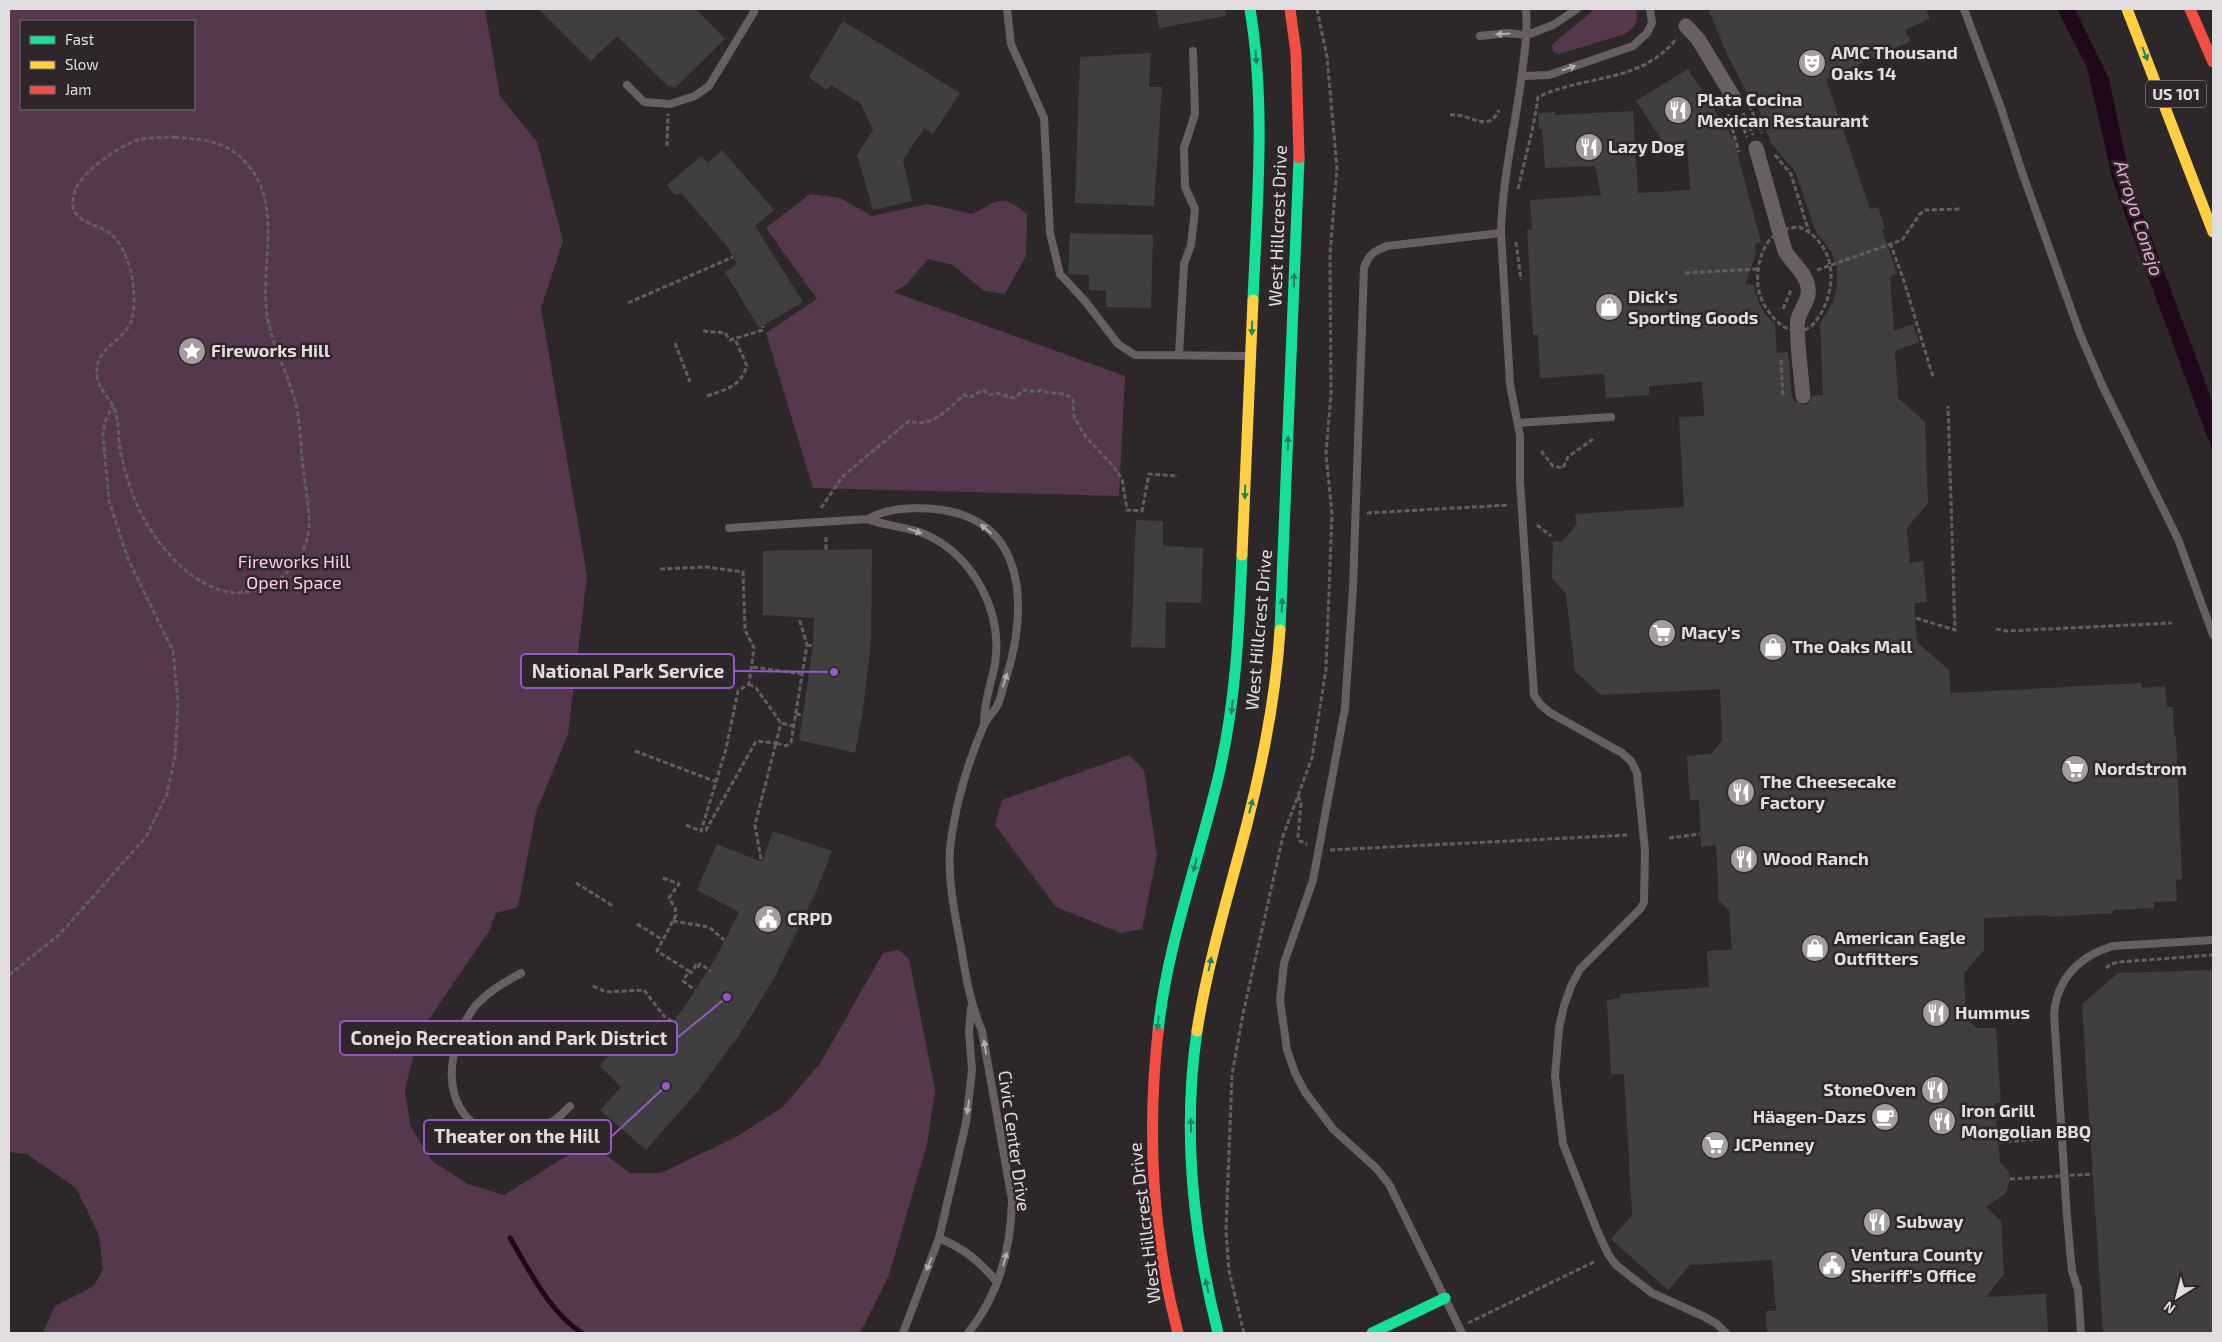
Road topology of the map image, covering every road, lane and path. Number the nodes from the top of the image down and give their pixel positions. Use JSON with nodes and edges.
{"nodes":[{"id":1,"x":1007,"y":9,"type":"edge"},
{"id":2,"x":1250,"y":9,"type":"edge"},
{"id":3,"x":1290,"y":9,"type":"edge"},
{"id":4,"x":1526,"y":9,"type":"edge"},
{"id":5,"x":1577,"y":9,"type":"edge"},
{"id":6,"x":1650,"y":9,"type":"edge"},
{"id":7,"x":1964,"y":9,"type":"edge"},
{"id":8,"x":2127,"y":9,"type":"edge"},
{"id":9,"x":2190,"y":9,"type":"edge"},
{"id":10,"x":754,"y":12,"type":"dead end"},
{"id":11,"x":1686,"y":26,"type":"dead end"},
{"id":12,"x":1526,"y":35,"type":"junction"},
{"id":13,"x":1480,"y":36,"type":"dead end"},
{"id":14,"x":1193,"y":51,"type":"dead end"},
{"id":15,"x":2213,"y":62,"type":"edge"},
{"id":16,"x":1522,"y":76,"type":"junction"},
{"id":17,"x":626,"y":85,"type":"dead end"},
{"id":18,"x":1538,"y":97,"type":"dead end"},
{"id":19,"x":1735,"y":100,"type":"junction"},
{"id":20,"x":670,"y":104,"type":"junction"},
{"id":21,"x":1498,"y":110,"type":"dead end"},
{"id":22,"x":1450,"y":115,"type":"dead end"},
{"id":23,"x":667,"y":146,"type":"dead end"},
{"id":24,"x":1756,"y":148,"type":"junction"},
{"id":25,"x":1516,"y":198,"type":"dead end"},
{"id":26,"x":1960,"y":209,"type":"dead end"},
{"id":27,"x":2213,"y":232,"type":"edge"},
{"id":28,"x":1501,"y":233,"type":"junction"},
{"id":29,"x":1515,"y":234,"type":"dead end"},
{"id":30,"x":1890,"y":243,"type":"junction"},
{"id":31,"x":733,"y":257,"type":"dead end"},
{"id":32,"x":1758,"y":269,"type":"junction"},
{"id":33,"x":1685,"y":272,"type":"dead end"},
{"id":34,"x":1803,"y":275,"type":"junction"},
{"id":35,"x":1520,"y":280,"type":"dead end"},
{"id":36,"x":1793,"y":287,"type":"dead end"},
{"id":37,"x":628,"y":303,"type":"dead end"},
{"id":38,"x":1783,"y":308,"type":"dead end"},
{"id":39,"x":763,"y":326,"type":"dead end"},
{"id":40,"x":703,"y":331,"type":"dead end"},
{"id":41,"x":735,"y":339,"type":"junction"},
{"id":42,"x":675,"y":343,"type":"dead end"},
{"id":43,"x":1179,"y":355,"type":"junction"},
{"id":44,"x":1251,"y":356,"type":"junction"},
{"id":45,"x":1933,"y":377,"type":"dead end"},
{"id":46,"x":690,"y":382,"type":"dead end"},
{"id":47,"x":707,"y":396,"type":"dead end"},
{"id":48,"x":1803,"y":396,"type":"dead end"},
{"id":49,"x":113,"y":405,"type":"junction"},
{"id":50,"x":1948,"y":406,"type":"dead end"},
{"id":51,"x":1612,"y":416,"type":"dead end"},
{"id":52,"x":1518,"y":423,"type":"junction"},
{"id":53,"x":1593,"y":440,"type":"dead end"},
{"id":54,"x":1540,"y":452,"type":"dead end"},
{"id":55,"x":1178,"y":476,"type":"dead end"},
{"id":56,"x":1509,"y":505,"type":"dead end"},
{"id":57,"x":821,"y":508,"type":"dead end"},
{"id":58,"x":1369,"y":513,"type":"dead end"},
{"id":59,"x":868,"y":519,"type":"junction"},
{"id":60,"x":1537,"y":525,"type":"dead end"},
{"id":61,"x":728,"y":528,"type":"dead end"},
{"id":62,"x":1551,"y":536,"type":"dead end"},
{"id":63,"x":826,"y":537,"type":"dead end"},
{"id":64,"x":826,"y":550,"type":"dead end"},
{"id":65,"x":660,"y":569,"type":"dead end"},
{"id":66,"x":799,"y":618,"type":"dead end"},
{"id":67,"x":1916,"y":618,"type":"dead end"},
{"id":68,"x":2172,"y":623,"type":"dead end"},
{"id":69,"x":1996,"y":629,"type":"dead end"},
{"id":70,"x":2213,"y":635,"type":"edge"},
{"id":71,"x":807,"y":646,"type":"junction"},
{"id":72,"x":813,"y":646,"type":"dead end"},
{"id":73,"x":753,"y":667,"type":"junction"},
{"id":74,"x":802,"y":674,"type":"junction"},
{"id":75,"x":749,"y":684,"type":"junction"},
{"id":76,"x":796,"y":714,"type":"junction"},
{"id":77,"x":803,"y":715,"type":"dead end"},
{"id":78,"x":781,"y":723,"type":"junction"},
{"id":79,"x":984,"y":723,"type":"junction"},
{"id":80,"x":794,"y":726,"type":"junction"},
{"id":81,"x":776,"y":743,"type":"junction"},
{"id":82,"x":635,"y":751,"type":"dead end"},
{"id":83,"x":717,"y":782,"type":"junction"},
{"id":84,"x":1298,"y":795,"type":"dead end"},
{"id":85,"x":686,"y":826,"type":"dead end"},
{"id":86,"x":701,"y":831,"type":"junction"},
{"id":87,"x":1700,"y":834,"type":"dead end"},
{"id":88,"x":1628,"y":835,"type":"dead end"},
{"id":89,"x":1669,"y":838,"type":"dead end"},
{"id":90,"x":1306,"y":844,"type":"dead end"},
{"id":91,"x":1333,"y":851,"type":"dead end"},
{"id":92,"x":761,"y":859,"type":"dead end"},
{"id":93,"x":663,"y":878,"type":"dead end"},
{"id":94,"x":576,"y":883,"type":"dead end"},
{"id":95,"x":613,"y":906,"type":"dead end"},
{"id":96,"x":673,"y":921,"type":"junction"},
{"id":97,"x":637,"y":924,"type":"dead end"},
{"id":98,"x":663,"y":940,"type":"junction"},
{"id":99,"x":724,"y":940,"type":"dead end"},
{"id":100,"x":2213,"y":940,"type":"edge"},
{"id":101,"x":2213,"y":955,"type":"edge"},
{"id":102,"x":2106,"y":968,"type":"dead end"},
{"id":103,"x":689,"y":971,"type":"junction"},
{"id":104,"x":711,"y":971,"type":"dead end"},
{"id":105,"x":521,"y":973,"type":"dead end"},
{"id":106,"x":9,"y":975,"type":"edge"},
{"id":107,"x":593,"y":986,"type":"dead end"},
{"id":108,"x":695,"y":990,"type":"dead end"},
{"id":109,"x":972,"y":1006,"type":"junction"},
{"id":110,"x":673,"y":1022,"type":"dead end"},
{"id":111,"x":570,"y":1106,"type":"dead end"},
{"id":112,"x":2045,"y":1139,"type":"dead end"},
{"id":113,"x":1999,"y":1142,"type":"dead end"},
{"id":114,"x":2093,"y":1174,"type":"dead end"},
{"id":115,"x":2010,"y":1178,"type":"dead end"},
{"id":116,"x":939,"y":1238,"type":"junction"},
{"id":117,"x":1596,"y":1260,"type":"dead end"},
{"id":118,"x":998,"y":1282,"type":"junction"},
{"id":119,"x":1445,"y":1298,"type":"junction"},
{"id":120,"x":1473,"y":1320,"type":"dead end"},
{"id":121,"x":902,"y":1333,"type":"edge"},
{"id":122,"x":968,"y":1333,"type":"edge"},
{"id":123,"x":1178,"y":1333,"type":"edge"},
{"id":124,"x":1218,"y":1333,"type":"edge"},
{"id":125,"x":1372,"y":1333,"type":"edge"},
{"id":126,"x":1462,"y":1333,"type":"edge"},
{"id":127,"x":1726,"y":1333,"type":"edge"},
{"id":128,"x":2081,"y":1333,"type":"edge"}],
"edges":[{"from":1,"to":43,"type":"lane"},
{"from":2,"to":44,"type":"main road","name":"West Hillcrest Drive","one_way":true},
{"from":124,"to":3,"type":"main road","name":"West Hillcrest Drive","one_way":true},
{"from":4,"to":12,"type":"lane"},
{"from":5,"to":12,"type":"lane"},
{"from":16,"to":6,"type":"lane","one_way":true},
{"from":7,"to":70,"type":"lane"},
{"from":8,"to":27,"type":"main road","one_way":true},
{"from":9,"to":15,"type":"main road","number":"US 101"},
{"from":10,"to":20,"type":"lane"},
{"from":11,"to":19,"type":"street"},
{"from":12,"to":13,"type":"lane","one_way":true},
{"from":12,"to":16,"type":"lane"},
{"from":14,"to":43,"type":"lane"},
{"from":16,"to":28,"type":"lane"},
{"from":17,"to":20,"type":"lane"},
{"from":18,"to":25,"type":"path"},
{"from":19,"to":24,"type":"path"},
{"from":19,"to":24,"type":"path"},
{"from":20,"to":23,"type":"path"},
{"from":21,"to":22,"type":"path"},
{"from":24,"to":34,"type":"street"},
{"from":26,"to":30,"type":"path"},
{"from":28,"to":52,"type":"lane"},
{"from":28,"to":119,"type":"lane"},
{"from":29,"to":35,"type":"path"},
{"from":30,"to":34,"type":"path"},
{"from":30,"to":45,"type":"path"},
{"from":31,"to":37,"type":"path"},
{"from":32,"to":32,"type":"path","bridge":true},
{"from":32,"to":33,"type":"path"},
{"from":34,"to":48,"type":"street"},
{"from":36,"to":38,"type":"path"},
{"from":39,"to":41,"type":"path"},
{"from":40,"to":41,"type":"path"},
{"from":41,"to":47,"type":"path"},
{"from":42,"to":46,"type":"path"},
{"from":43,"to":44,"type":"lane"},
{"from":44,"to":123,"type":"main road","name":"West Hillcrest Drive","one_way":true},
{"from":49,"to":49,"type":"path"},
{"from":49,"to":106,"type":"path"},
{"from":50,"to":67,"type":"path"},
{"from":51,"to":52,"type":"lane"},
{"from":52,"to":127,"type":"lane"},
{"from":53,"to":54,"type":"path"},
{"from":55,"to":57,"type":"path"},
{"from":56,"to":58,"type":"path"},
{"from":59,"to":61,"type":"lane","name":"Civic Center Drive"},
{"from":59,"to":79,"type":"lane","name":"Civic Center Drive","one_way":true},
{"from":79,"to":59,"type":"lane","name":"Civic Center Drive","one_way":true},
{"from":60,"to":62,"type":"path"},
{"from":63,"to":64,"type":"path"},
{"from":65,"to":73,"type":"path"},
{"from":66,"to":71,"type":"path"},
{"from":68,"to":69,"type":"path"},
{"from":71,"to":72,"type":"path"},
{"from":71,"to":74,"type":"path"},
{"from":73,"to":74,"type":"path"},
{"from":73,"to":75,"type":"path"},
{"from":74,"to":76,"type":"path"},
{"from":75,"to":78,"type":"path"},
{"from":75,"to":83,"type":"path"},
{"from":76,"to":77,"type":"path"},
{"from":76,"to":80,"type":"path"},
{"from":78,"to":80,"type":"path"},
{"from":78,"to":81,"type":"path"},
{"from":79,"to":109,"type":"lane","name":"Civic Center Drive"},
{"from":80,"to":81,"type":"path"},
{"from":81,"to":86,"type":"path"},
{"from":81,"to":92,"type":"path"},
{"from":82,"to":83,"type":"path"},
{"from":83,"to":86,"type":"path"},
{"from":84,"to":90,"type":"path"},
{"from":85,"to":86,"type":"path"},
{"from":87,"to":89,"type":"path"},
{"from":88,"to":91,"type":"path"},
{"from":93,"to":96,"type":"path"},
{"from":94,"to":95,"type":"path"},
{"from":96,"to":98,"type":"path"},
{"from":96,"to":99,"type":"path"},
{"from":97,"to":98,"type":"path"},
{"from":98,"to":103,"type":"path"},
{"from":100,"to":128,"type":"lane"},
{"from":101,"to":102,"type":"path"},
{"from":103,"to":104,"type":"path"},
{"from":103,"to":108,"type":"path"},
{"from":105,"to":111,"type":"lane"},
{"from":107,"to":110,"type":"path"},
{"from":109,"to":116,"type":"lane","name":"Civic Center Drive","one_way":true},
{"from":118,"to":109,"type":"lane","name":"Civic Center Drive","one_way":true},
{"from":112,"to":113,"type":"path"},
{"from":114,"to":115,"type":"path","bridge":true},
{"from":116,"to":118,"type":"lane"},
{"from":116,"to":121,"type":"lane","name":"Civic Center Drive","one_way":true},
{"from":117,"to":120,"type":"path"},
{"from":118,"to":122,"type":"lane","name":"Civic Center Drive"},
{"from":119,"to":125,"type":"main road"},
{"from":119,"to":126,"type":"lane"}]}
